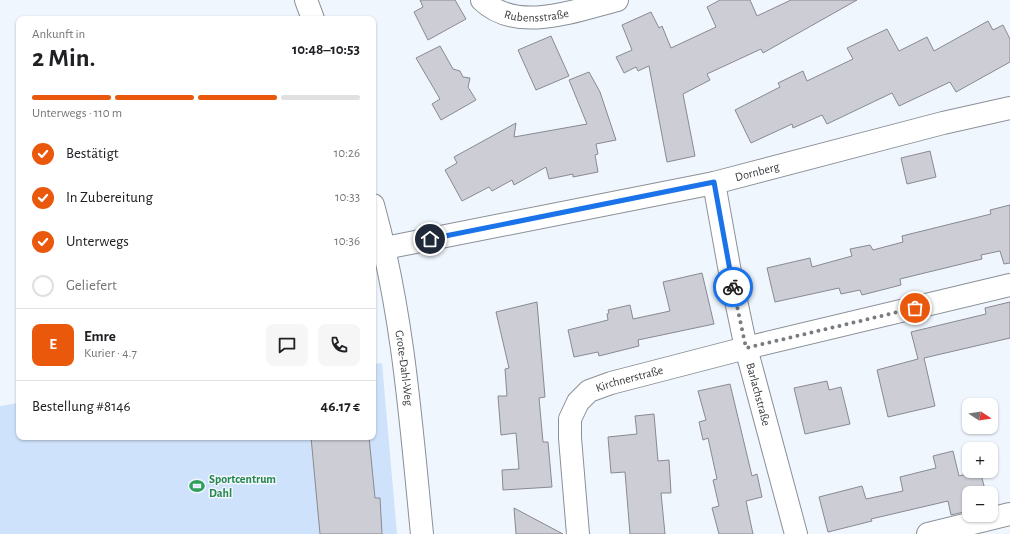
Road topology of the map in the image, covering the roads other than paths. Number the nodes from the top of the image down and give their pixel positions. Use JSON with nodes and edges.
{"nodes":[{"id":1,"x":306,"y":0,"type":"edge"},
{"id":2,"x":482,"y":0,"type":"edge"},
{"id":3,"x":617,"y":0,"type":"edge"},
{"id":4,"x":312,"y":16,"type":"edge"},
{"id":5,"x":1010,"y":108,"type":"edge"},
{"id":6,"x":714,"y":182,"type":"junction"},
{"id":7,"x":376,"y":216,"type":"edge"},
{"id":8,"x":385,"y":248,"type":"junction"},
{"id":9,"x":1010,"y":285,"type":"edge"},
{"id":10,"x":746,"y":348,"type":"junction"},
{"id":11,"x":1010,"y":514,"type":"edge"},
{"id":12,"x":422,"y":534,"type":"edge"},
{"id":13,"x":578,"y":534,"type":"edge"},
{"id":14,"x":796,"y":534,"type":"edge"},
{"id":15,"x":928,"y":534,"type":"edge"}],
"edges":[{"from":1,"to":4,"type":"street"},
{"from":2,"to":3,"type":"street","name":"Rubensstraße"},
{"from":5,"to":6,"type":"street","name":"Dornberg"},
{"from":6,"to":8,"type":"street","name":"Dornberg"},
{"from":6,"to":10,"type":"street","name":"Barlachstraße"},
{"from":7,"to":8,"type":"street","name":"Grote-Dahl-Weg"},
{"from":8,"to":12,"type":"street","name":"Grote-Dahl-Weg"},
{"from":9,"to":10,"type":"street","name":"Kirchnerstraße"},
{"from":10,"to":13,"type":"street","name":"Kirchnerstraße"},
{"from":10,"to":14,"type":"street","name":"Barlachstraße"},
{"from":11,"to":15,"type":"street"}]}
